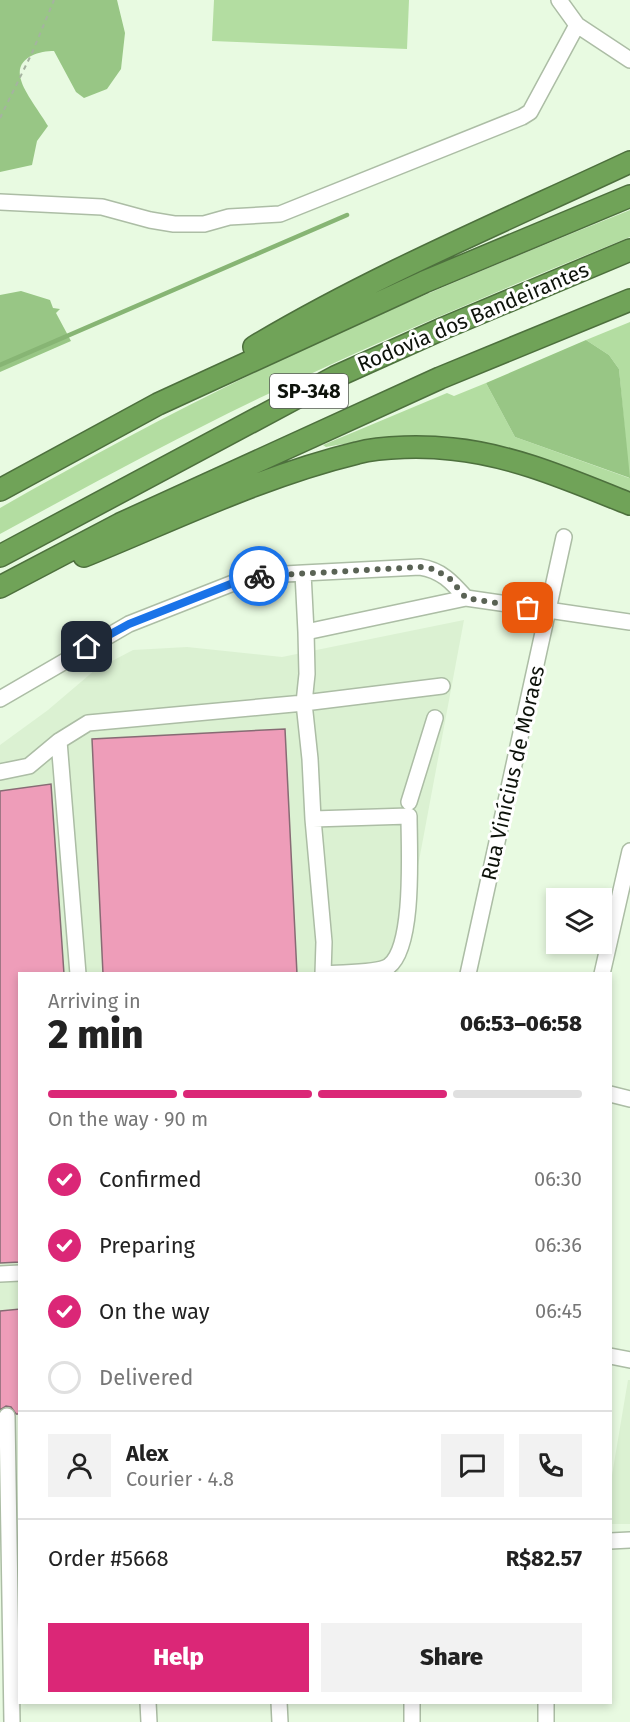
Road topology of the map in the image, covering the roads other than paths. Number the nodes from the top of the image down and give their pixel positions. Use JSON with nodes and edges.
{"nodes":[{"id":1,"x":559,"y":0,"type":"edge"},
{"id":2,"x":577,"y":25,"type":"junction"},
{"id":3,"x":630,"y":60,"type":"edge"},
{"id":4,"x":630,"y":162,"type":"edge"},
{"id":5,"x":630,"y":196,"type":"edge"},
{"id":6,"x":0,"y":202,"type":"edge"},
{"id":7,"x":630,"y":250,"type":"edge"},
{"id":8,"x":630,"y":300,"type":"edge"},
{"id":9,"x":158,"y":404,"type":"junction"},
{"id":10,"x":0,"y":490,"type":"edge"},
{"id":11,"x":630,"y":504,"type":"edge"},
{"id":12,"x":564,"y":537,"type":"dead end"},
{"id":13,"x":0,"y":556,"type":"edge"},
{"id":14,"x":303,"y":573,"type":"junction"},
{"id":15,"x":0,"y":589,"type":"edge"},
{"id":16,"x":466,"y":598,"type":"junction"},
{"id":17,"x":549,"y":611,"type":"junction"},
{"id":18,"x":630,"y":622,"type":"edge"},
{"id":19,"x":306,"y":632,"type":"junction"},
{"id":20,"x":442,"y":686,"type":"dead end"},
{"id":21,"x":0,"y":699,"type":"edge"},
{"id":22,"x":304,"y":704,"type":"junction"},
{"id":23,"x":435,"y":718,"type":"dead end"},
{"id":24,"x":59,"y":741,"type":"junction"},
{"id":25,"x":0,"y":772,"type":"edge"},
{"id":26,"x":409,"y":802,"type":"dead end"},
{"id":27,"x":313,"y":819,"type":"junction"},
{"id":28,"x":630,"y":851,"type":"edge"},
{"id":29,"x":78,"y":972,"type":"edge"},
{"id":30,"x":324,"y":972,"type":"edge"},
{"id":31,"x":352,"y":972,"type":"edge"},
{"id":32,"x":468,"y":972,"type":"edge"},
{"id":33,"x":602,"y":972,"type":"edge"},
{"id":34,"x":612,"y":1094,"type":"edge"},
{"id":35,"x":630,"y":1099,"type":"edge"},
{"id":36,"x":18,"y":1273,"type":"edge"},
{"id":37,"x":0,"y":1274,"type":"edge"},
{"id":38,"x":612,"y":1356,"type":"edge"},
{"id":39,"x":630,"y":1360,"type":"edge"},
{"id":40,"x":7,"y":1416,"type":"dead end"},
{"id":41,"x":612,"y":1540,"type":"edge"},
{"id":42,"x":630,"y":1540,"type":"edge"},
{"id":43,"x":148,"y":1704,"type":"edge"},
{"id":44,"x":279,"y":1704,"type":"edge"},
{"id":45,"x":412,"y":1704,"type":"edge"},
{"id":46,"x":546,"y":1704,"type":"edge"},
{"id":47,"x":12,"y":1722,"type":"edge"},
{"id":48,"x":149,"y":1722,"type":"edge"},
{"id":49,"x":280,"y":1722,"type":"edge"},
{"id":50,"x":412,"y":1722,"type":"edge"},
{"id":51,"x":546,"y":1722,"type":"edge"}],
"edges":[{"from":1,"to":2,"type":"street"},
{"from":2,"to":3,"type":"street"},
{"from":2,"to":6,"type":"street"},
{"from":4,"to":9,"type":"highway"},
{"from":5,"to":9,"type":"highway","number":"SP-348"},
{"from":7,"to":13,"type":"highway","name":"Rodovia dos Bandeirantes","number":"SP-348"},
{"from":8,"to":15,"type":"highway"},
{"from":9,"to":10,"type":"highway","number":"SP-348"},
{"from":11,"to":15,"type":"highway"},
{"from":12,"to":17,"type":"street","name":"Rua Vinícius de Moraes"},
{"from":14,"to":16,"type":"street"},
{"from":14,"to":19,"type":"street"},
{"from":14,"to":21,"type":"street"},
{"from":16,"to":17,"type":"street"},
{"from":16,"to":19,"type":"street"},
{"from":17,"to":18,"type":"street"},
{"from":17,"to":32,"type":"street","name":"Rua Vinícius de Moraes"},
{"from":19,"to":22,"type":"street"},
{"from":20,"to":22,"type":"street"},
{"from":22,"to":24,"type":"street"},
{"from":22,"to":27,"type":"street"},
{"from":23,"to":26,"type":"street"},
{"from":24,"to":25,"type":"street"},
{"from":24,"to":29,"type":"street"},
{"from":27,"to":30,"type":"street"},
{"from":27,"to":31,"type":"street"},
{"from":28,"to":33,"type":"street"},
{"from":34,"to":35,"type":"street"},
{"from":36,"to":37,"type":"street"},
{"from":38,"to":39,"type":"street"},
{"from":40,"to":47,"type":"street"},
{"from":41,"to":42,"type":"street"},
{"from":43,"to":48,"type":"street"},
{"from":44,"to":49,"type":"street"},
{"from":45,"to":50,"type":"street"},
{"from":46,"to":51,"type":"street"}]}
